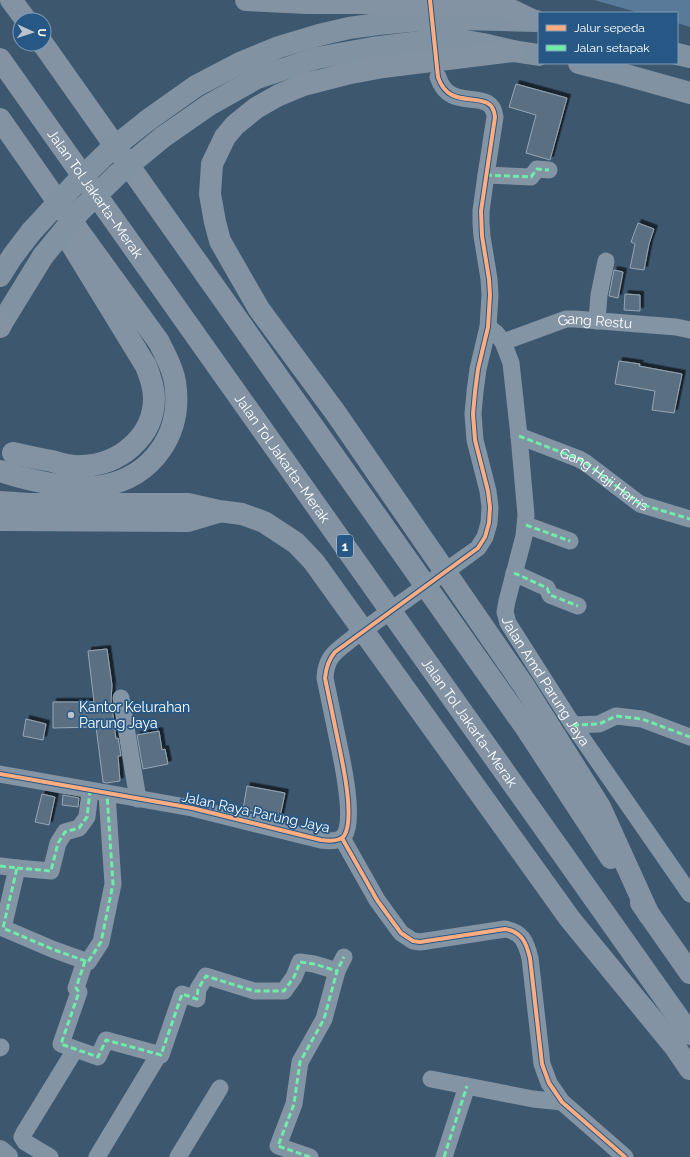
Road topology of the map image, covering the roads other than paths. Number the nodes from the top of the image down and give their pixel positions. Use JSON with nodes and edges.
{"nodes":[{"id":1,"x":11,"y":0,"type":"edge"},
{"id":2,"x":246,"y":0,"type":"edge"},
{"id":3,"x":20,"y":12,"type":"edge"},
{"id":4,"x":535,"y":21,"type":"edge"},
{"id":5,"x":513,"y":51,"type":"junction"},
{"id":6,"x":48,"y":52,"type":"edge"},
{"id":7,"x":678,"y":54,"type":"edge"},
{"id":8,"x":538,"y":55,"type":"edge"},
{"id":9,"x":690,"y":57,"type":"edge"},
{"id":10,"x":0,"y":59,"type":"edge"},
{"id":11,"x":583,"y":64,"type":"edge"},
{"id":12,"x":438,"y":77,"type":"dead end"},
{"id":13,"x":690,"y":93,"type":"edge"},
{"id":14,"x":0,"y":119,"type":"edge"},
{"id":15,"x":0,"y":124,"type":"edge"},
{"id":16,"x":549,"y":170,"type":"dead end"},
{"id":17,"x":486,"y":175,"type":"junction"},
{"id":18,"x":606,"y":261,"type":"dead end"},
{"id":19,"x":0,"y":276,"type":"edge"},
{"id":20,"x":597,"y":321,"type":"junction"},
{"id":21,"x":0,"y":326,"type":"edge"},
{"id":22,"x":488,"y":327,"type":"junction"},
{"id":23,"x":690,"y":330,"type":"edge"},
{"id":24,"x":503,"y":342,"type":"junction"},
{"id":25,"x":334,"y":412,"type":"junction"},
{"id":26,"x":519,"y":436,"type":"junction"},
{"id":27,"x":13,"y":453,"type":"dead end"},
{"id":28,"x":0,"y":472,"type":"edge"},
{"id":29,"x":0,"y":502,"type":"edge"},
{"id":30,"x":220,"y":511,"type":"junction"},
{"id":31,"x":690,"y":519,"type":"edge"},
{"id":32,"x":0,"y":520,"type":"edge"},
{"id":33,"x":526,"y":525,"type":"junction"},
{"id":34,"x":570,"y":541,"type":"dead end"},
{"id":35,"x":514,"y":573,"type":"junction"},
{"id":36,"x":578,"y":606,"type":"dead end"},
{"id":37,"x":451,"y":622,"type":"junction"},
{"id":38,"x":121,"y":698,"type":"dead end"},
{"id":39,"x":573,"y":724,"type":"junction"},
{"id":40,"x":690,"y":737,"type":"edge"},
{"id":41,"x":0,"y":774,"type":"edge"},
{"id":42,"x":90,"y":791,"type":"junction"},
{"id":43,"x":107,"y":794,"type":"junction"},
{"id":44,"x":138,"y":799,"type":"junction"},
{"id":45,"x":342,"y":838,"type":"junction"},
{"id":46,"x":0,"y":866,"type":"edge"},
{"id":47,"x":17,"y":868,"type":"junction"},
{"id":48,"x":690,"y":894,"type":"edge"},
{"id":49,"x":649,"y":915,"type":"junction"},
{"id":50,"x":85,"y":961,"type":"junction"},
{"id":51,"x":690,"y":973,"type":"edge"},
{"id":52,"x":690,"y":1034,"type":"edge"},
{"id":53,"x":73,"y":1053,"type":"dead end"},
{"id":54,"x":156,"y":1058,"type":"dead end"},
{"id":55,"x":690,"y":1069,"type":"edge"},
{"id":56,"x":430,"y":1079,"type":"dead end"},
{"id":57,"x":467,"y":1086,"type":"junction"},
{"id":58,"x":220,"y":1088,"type":"dead end"},
{"id":59,"x":562,"y":1102,"type":"junction"},
{"id":60,"x":0,"y":1151,"type":"edge"},
{"id":61,"x":7,"y":1157,"type":"edge"},
{"id":62,"x":50,"y":1157,"type":"edge"},
{"id":63,"x":97,"y":1157,"type":"edge"},
{"id":64,"x":178,"y":1157,"type":"edge"},
{"id":65,"x":310,"y":1157,"type":"edge"},
{"id":66,"x":444,"y":1157,"type":"edge"},
{"id":67,"x":625,"y":1157,"type":"edge"}],
"edges":[{"from":1,"to":3,"type":"highway"},
{"from":2,"to":4,"type":"highway"},
{"from":4,"to":19,"type":"main road","bridge":true},
{"from":5,"to":8,"type":"main road"},
{"from":5,"to":21,"type":"main road","bridge":true},
{"from":5,"to":25,"type":"highway"},
{"from":6,"to":37,"type":"highway"},
{"from":7,"to":9,"type":"main road"},
{"from":10,"to":52,"type":"highway","name":"Jalan Tol Jakarta–Merak","number":"1"},
{"from":11,"to":13,"type":"main road"},
{"from":12,"to":17,"type":"street","name":"Jalan Raya Parung Jaya"},
{"from":14,"to":28,"type":"highway"},
{"from":15,"to":27,"type":"highway"},
{"from":16,"to":17,"type":"street"},
{"from":17,"to":22,"type":"street","name":"Jalan Raya Parung Jaya"},
{"from":18,"to":20,"type":"street"},
{"from":20,"to":23,"type":"street","name":"Gang Restu"},
{"from":20,"to":24,"type":"street","name":"Gang Restu"},
{"from":22,"to":24,"type":"street","name":"Jalan Amd Parung Jaya"},
{"from":22,"to":45,"type":"street","name":"Jalan Raya Parung Jaya","bridge":true},
{"from":24,"to":26,"type":"street","name":"Jalan Amd Parung Jaya"},
{"from":25,"to":37,"type":"highway"},
{"from":25,"to":49,"type":"highway"},
{"from":26,"to":31,"type":"street","name":"Gang Haji Harris"},
{"from":26,"to":33,"type":"street","name":"Jalan Amd Parung Jaya"},
{"from":29,"to":30,"type":"highway"},
{"from":30,"to":32,"type":"highway"},
{"from":30,"to":55,"type":"highway"},
{"from":33,"to":34,"type":"street"},
{"from":33,"to":35,"type":"street","name":"Jalan Amd Parung Jaya"},
{"from":35,"to":36,"type":"street"},
{"from":35,"to":39,"type":"street","name":"Jalan Amd Parung Jaya"},
{"from":37,"to":49,"type":"highway"},
{"from":38,"to":44,"type":"street"},
{"from":39,"to":40,"type":"street"},
{"from":39,"to":48,"type":"street","name":"Jalan Amd Parung Jaya"},
{"from":41,"to":42,"type":"street","name":"Jalan Raya Parung Jaya"},
{"from":42,"to":43,"type":"street","name":"Jalan Raya Parung Jaya"},
{"from":42,"to":47,"type":"street"},
{"from":43,"to":44,"type":"street","name":"Jalan Raya Parung Jaya"},
{"from":43,"to":50,"type":"street"},
{"from":44,"to":45,"type":"street","name":"Jalan Raya Parung Jaya"},
{"from":45,"to":59,"type":"street"},
{"from":46,"to":47,"type":"street"},
{"from":47,"to":50,"type":"street"},
{"from":49,"to":51,"type":"highway"},
{"from":50,"to":65,"type":"street"},
{"from":53,"to":62,"type":"street"},
{"from":54,"to":63,"type":"street"},
{"from":56,"to":57,"type":"street"},
{"from":57,"to":59,"type":"street"},
{"from":57,"to":66,"type":"street"},
{"from":58,"to":64,"type":"street"},
{"from":59,"to":67,"type":"street"},
{"from":60,"to":61,"type":"main road"}]}
